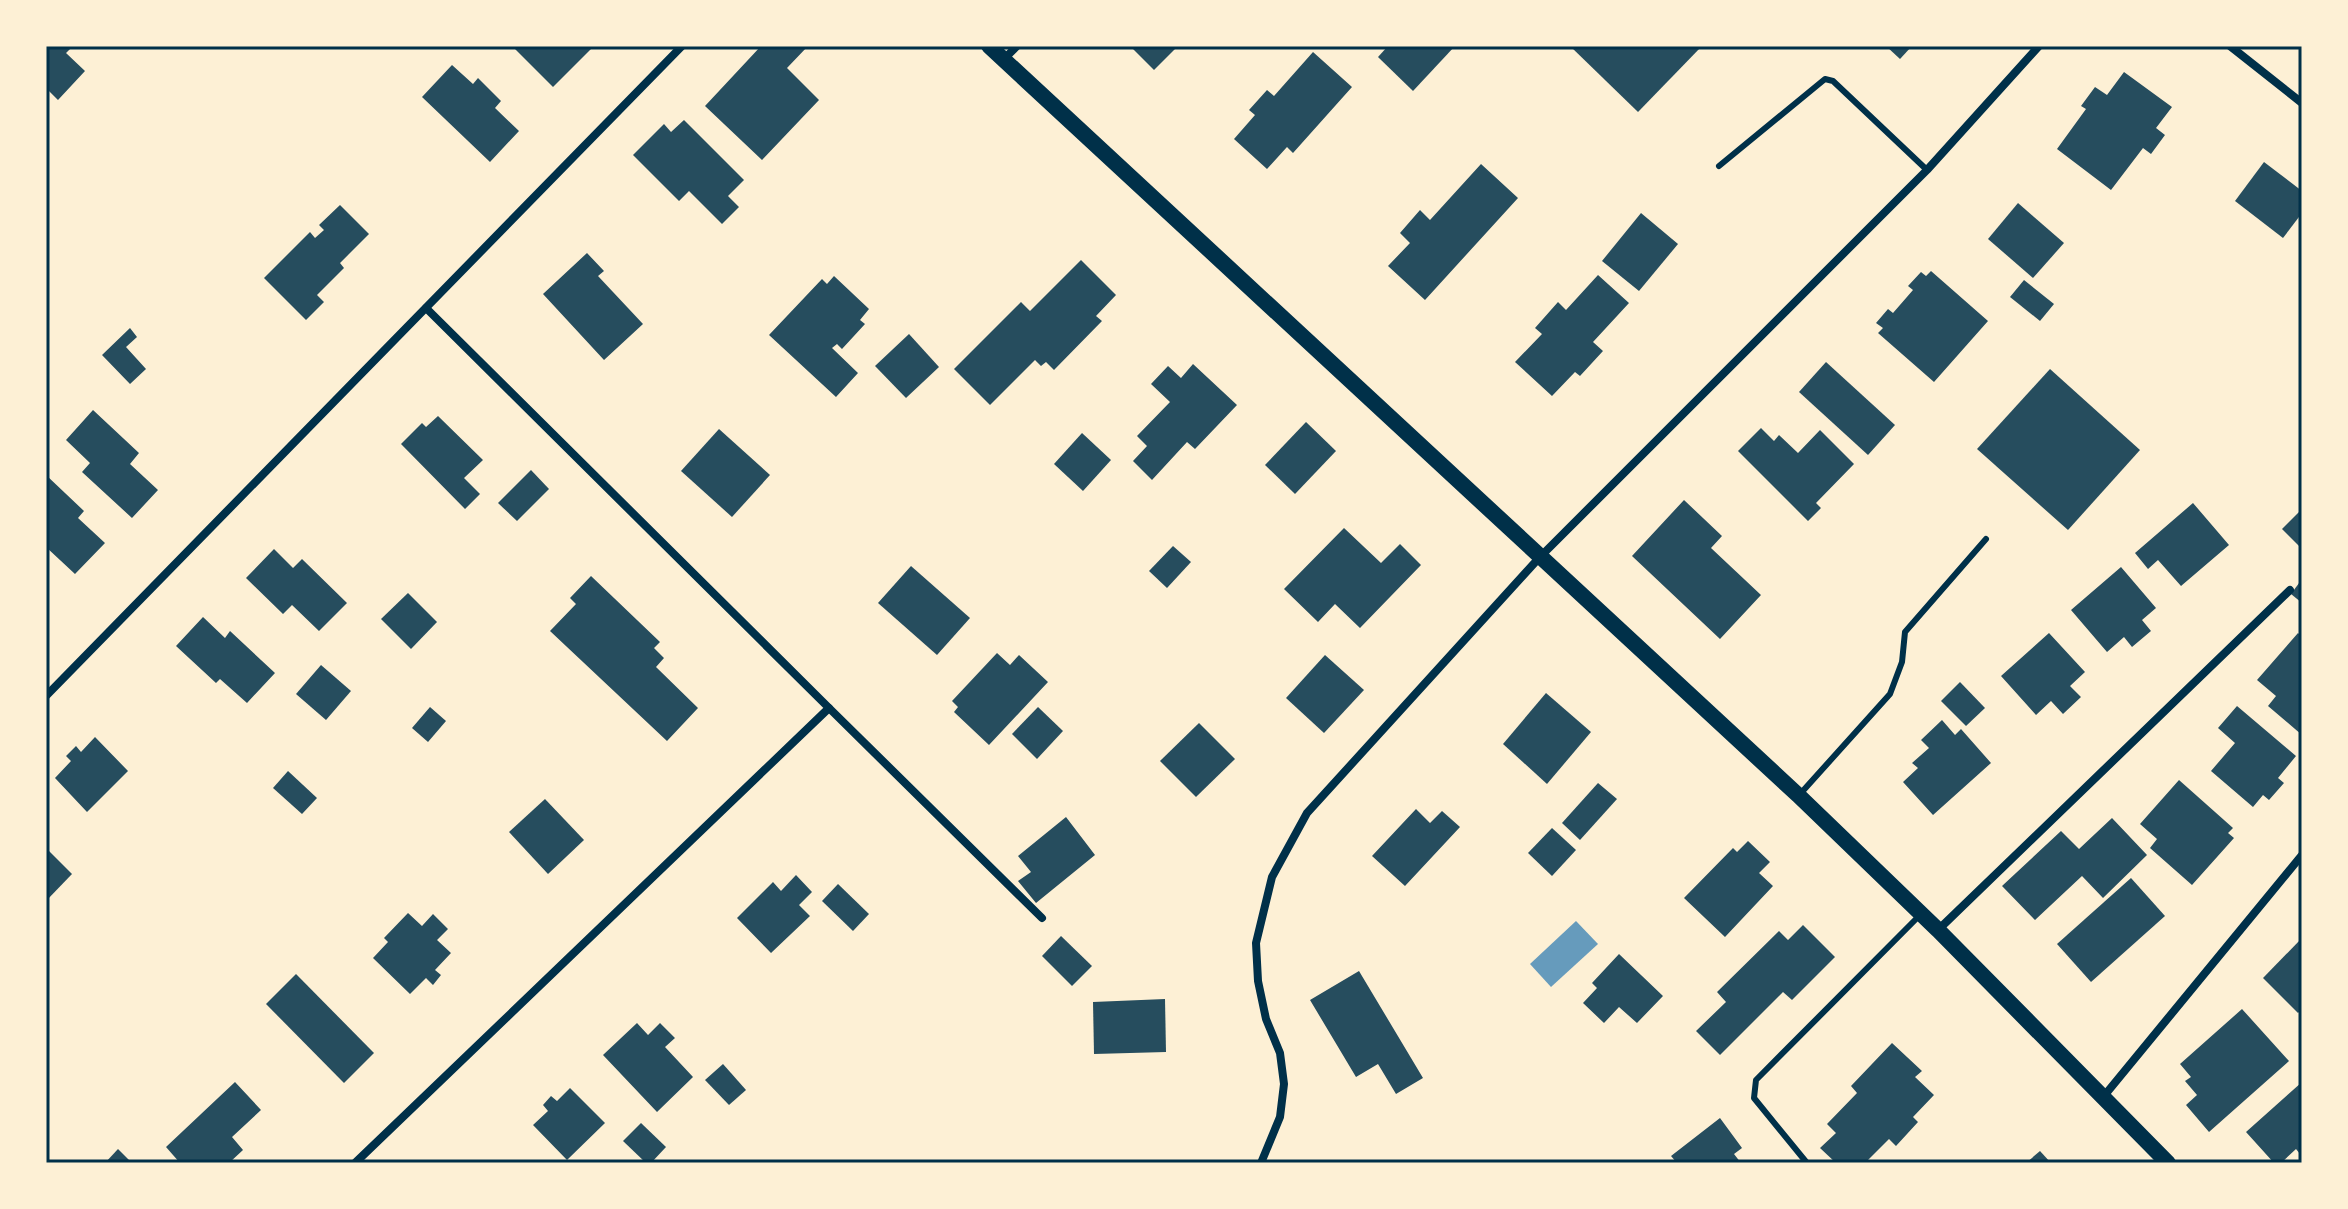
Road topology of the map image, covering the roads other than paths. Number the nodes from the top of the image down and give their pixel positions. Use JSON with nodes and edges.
{"nodes":[{"id":1,"x":682,"y":46,"type":"edge"},
{"id":2,"x":989,"y":46,"type":"edge"},
{"id":3,"x":1017,"y":46,"type":"edge"},
{"id":4,"x":2039,"y":46,"type":"edge"},
{"id":5,"x":2230,"y":46,"type":"edge"},
{"id":6,"x":1003,"y":60,"type":"junction"},
{"id":7,"x":2302,"y":103,"type":"edge"},
{"id":8,"x":1719,"y":166,"type":"dead end"},
{"id":9,"x":1927,"y":170,"type":"junction"},
{"id":10,"x":426,"y":308,"type":"junction"},
{"id":11,"x":1986,"y":539,"type":"dead end"},
{"id":12,"x":1539,"y":558,"type":"junction"},
{"id":13,"x":2290,"y":590,"type":"dead end"},
{"id":14,"x":46,"y":696,"type":"edge"},
{"id":15,"x":829,"y":708,"type":"junction"},
{"id":16,"x":1799,"y":796,"type":"junction"},
{"id":17,"x":2302,"y":855,"type":"edge"},
{"id":18,"x":1922,"y":913,"type":"junction"},
{"id":19,"x":1042,"y":918,"type":"dead end"},
{"id":20,"x":1938,"y":930,"type":"junction"},
{"id":21,"x":2104,"y":1096,"type":"junction"},
{"id":22,"x":355,"y":1163,"type":"edge"},
{"id":23,"x":1261,"y":1163,"type":"edge"},
{"id":24,"x":1807,"y":1163,"type":"edge"},
{"id":25,"x":2168,"y":1163,"type":"edge"}],
"edges":[{"from":1,"to":10,"type":"street"},
{"from":2,"to":6,"type":"main road"},
{"from":3,"to":6,"type":"street"},
{"from":4,"to":9,"type":"street"},
{"from":5,"to":7,"type":"street"},
{"from":6,"to":12,"type":"main road"},
{"from":8,"to":9,"type":"lane"},
{"from":9,"to":12,"type":"street"},
{"from":10,"to":14,"type":"street"},
{"from":10,"to":15,"type":"street"},
{"from":11,"to":16,"type":"lane"},
{"from":12,"to":16,"type":"main road"},
{"from":12,"to":23,"type":"street"},
{"from":13,"to":20,"type":"street"},
{"from":15,"to":19,"type":"street"},
{"from":15,"to":22,"type":"street"},
{"from":16,"to":18,"type":"main road"},
{"from":17,"to":21,"type":"street"},
{"from":18,"to":20,"type":"main road"},
{"from":18,"to":24,"type":"lane"},
{"from":20,"to":21,"type":"main road"},
{"from":21,"to":25,"type":"main road"}]}
